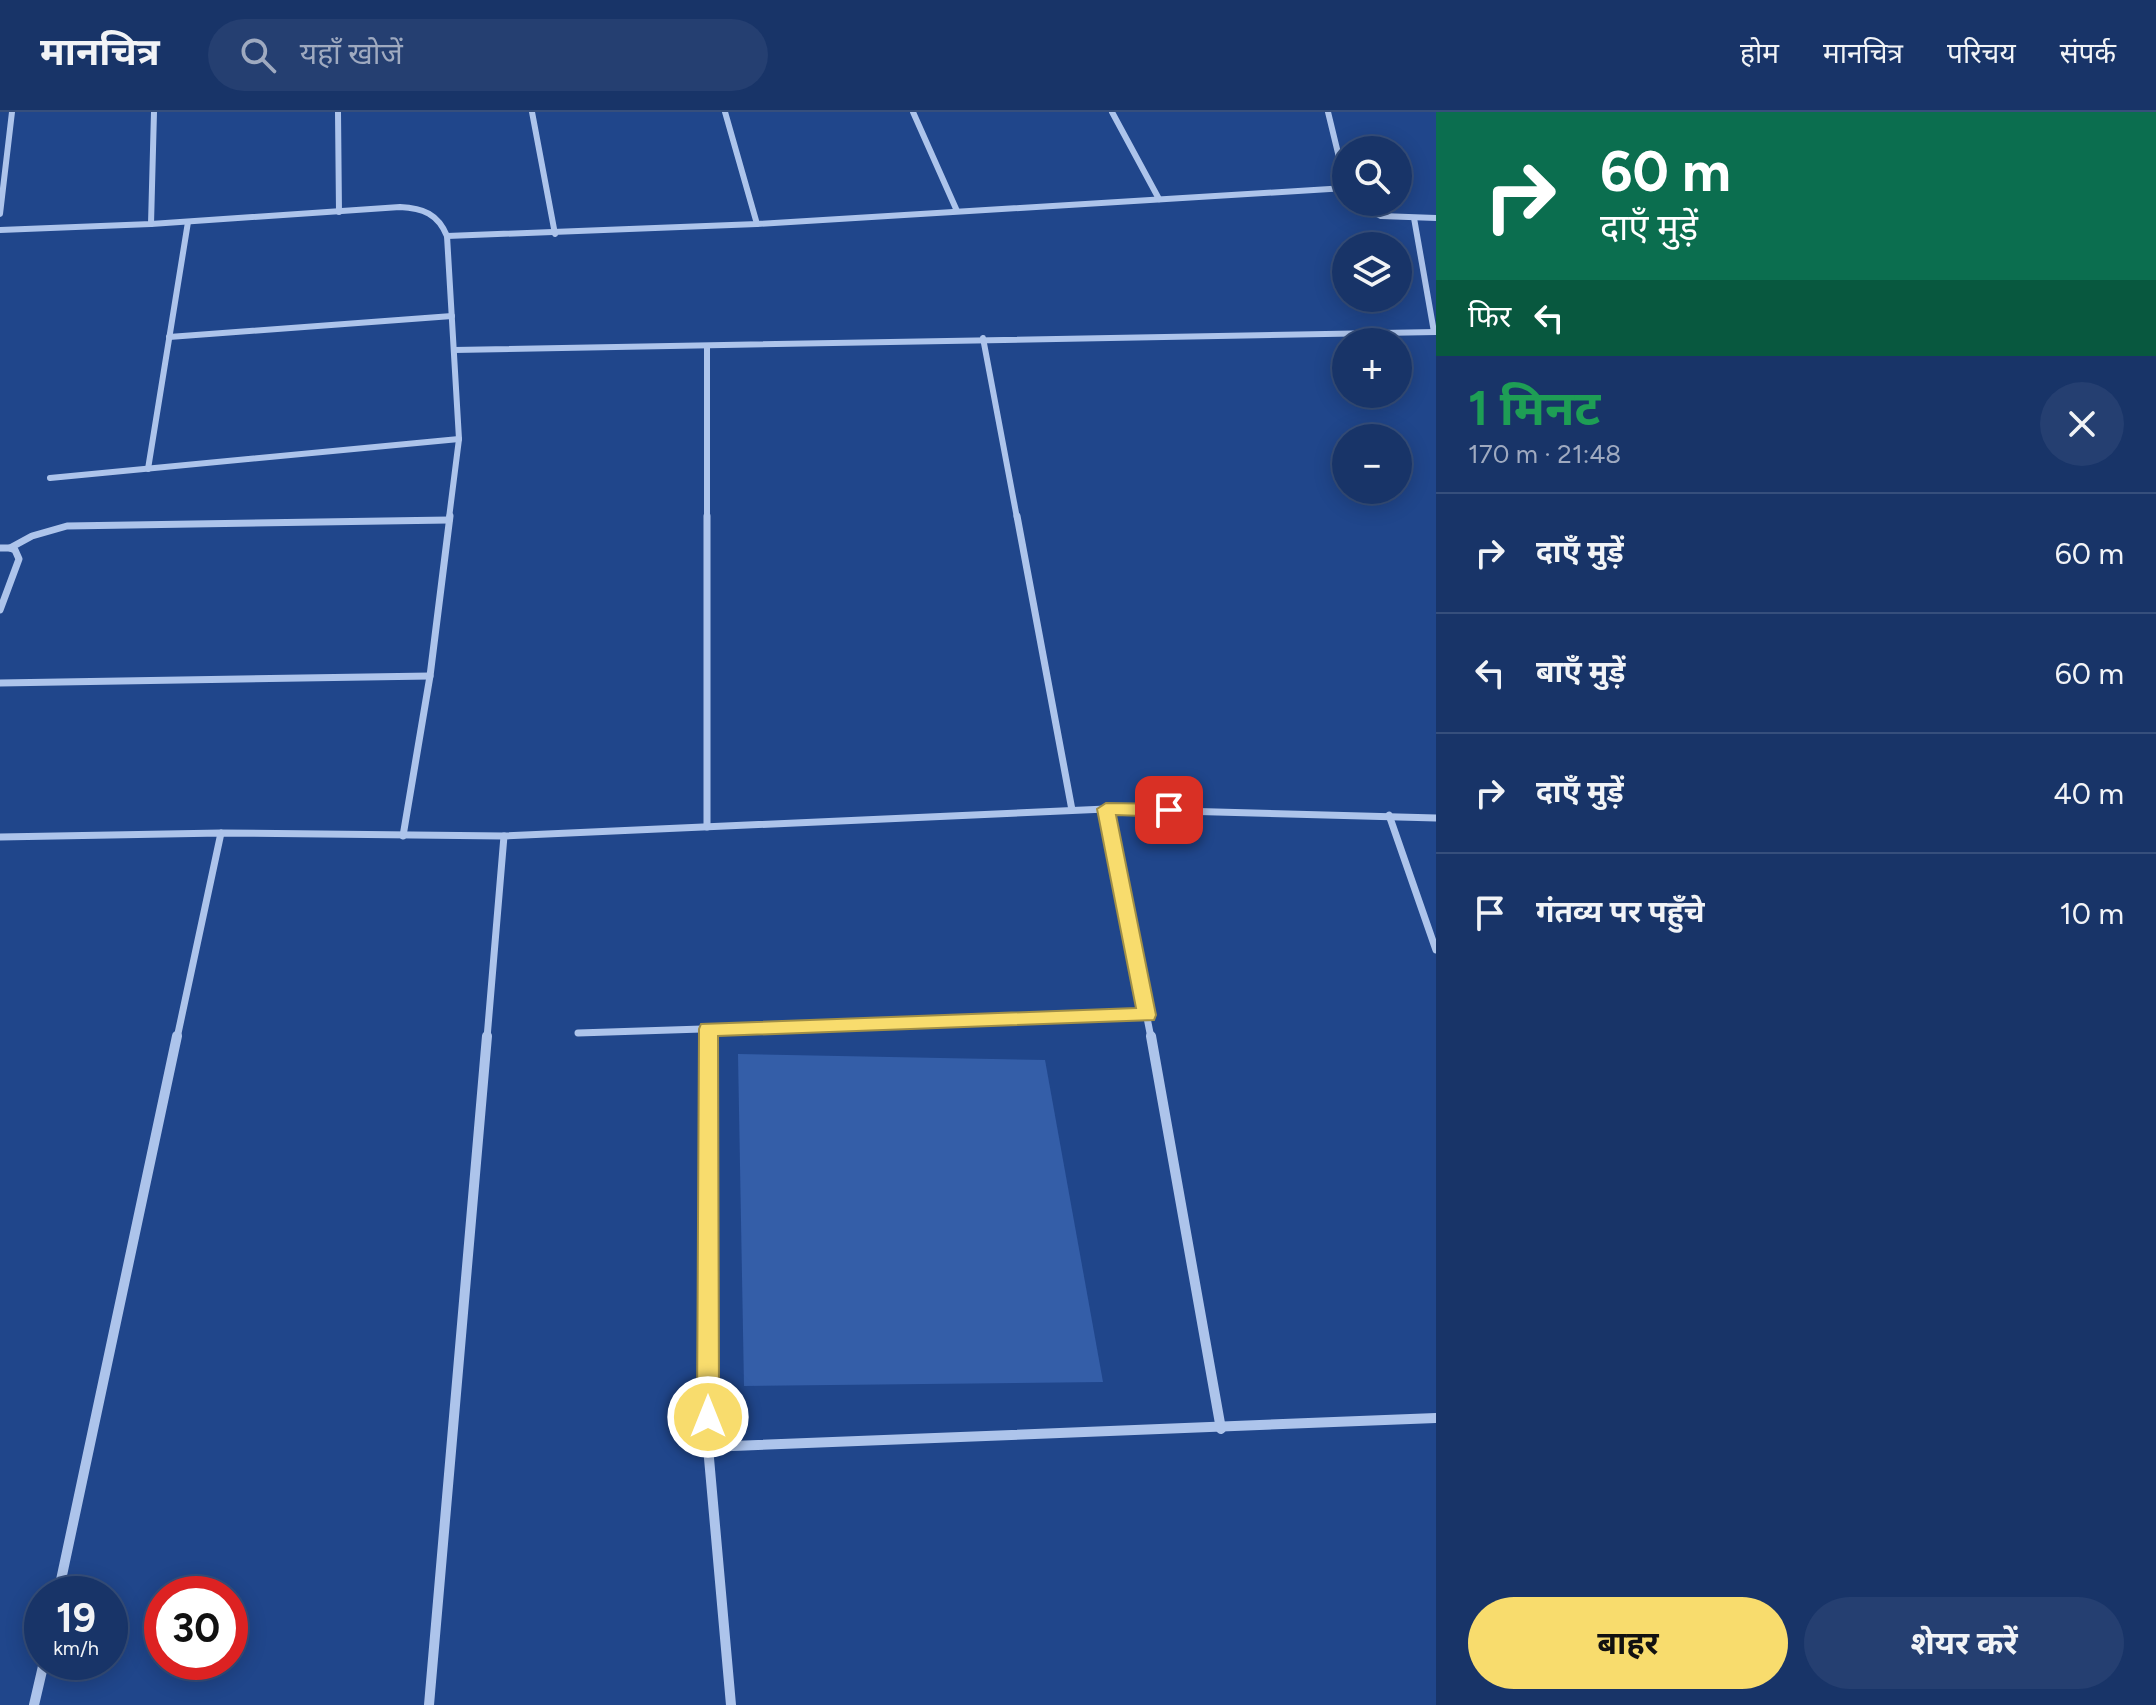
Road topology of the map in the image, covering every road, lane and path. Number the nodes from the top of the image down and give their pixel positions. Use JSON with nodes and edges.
{"nodes":[{"id":1,"x":12,"y":112,"type":"edge"},
{"id":2,"x":154,"y":112,"type":"edge"},
{"id":3,"x":338,"y":112,"type":"edge"},
{"id":4,"x":532,"y":112,"type":"edge"},
{"id":5,"x":725,"y":112,"type":"edge"},
{"id":6,"x":913,"y":112,"type":"edge"},
{"id":7,"x":1112,"y":112,"type":"edge"},
{"id":8,"x":1328,"y":112,"type":"edge"},
{"id":9,"x":1334,"y":136,"type":"edge"},
{"id":10,"x":1332,"y":188,"type":"edge"},
{"id":11,"x":1159,"y":199,"type":"junction"},
{"id":12,"x":957,"y":211,"type":"junction"},
{"id":13,"x":339,"y":212,"type":"junction"},
{"id":14,"x":0,"y":214,"type":"edge"},
{"id":15,"x":1394,"y":216,"type":"edge"},
{"id":16,"x":1414,"y":218,"type":"junction"},
{"id":17,"x":1436,"y":218,"type":"edge"},
{"id":18,"x":188,"y":222,"type":"junction"},
{"id":19,"x":151,"y":224,"type":"junction"},
{"id":20,"x":757,"y":224,"type":"junction"},
{"id":21,"x":0,"y":230,"type":"edge"},
{"id":22,"x":555,"y":234,"type":"junction"},
{"id":23,"x":447,"y":236,"type":"junction"},
{"id":24,"x":452,"y":316,"type":"junction"},
{"id":25,"x":1435,"y":332,"type":"edge"},
{"id":26,"x":169,"y":337,"type":"junction"},
{"id":27,"x":983,"y":338,"type":"junction"},
{"id":28,"x":707,"y":346,"type":"junction"},
{"id":29,"x":454,"y":350,"type":"junction"},
{"id":30,"x":459,"y":439,"type":"junction"},
{"id":31,"x":148,"y":469,"type":"junction"},
{"id":32,"x":50,"y":478,"type":"dead end"},
{"id":33,"x":449,"y":520,"type":"junction"},
{"id":34,"x":0,"y":548,"type":"edge"},
{"id":35,"x":10,"y":548,"type":"junction"},
{"id":36,"x":0,"y":610,"type":"edge"},
{"id":37,"x":430,"y":676,"type":"junction"},
{"id":38,"x":0,"y":683,"type":"edge"},
{"id":39,"x":1106,"y":809,"type":"junction"},
{"id":40,"x":1072,"y":810,"type":"junction"},
{"id":41,"x":1389,"y":815,"type":"junction"},
{"id":42,"x":1436,"y":818,"type":"edge"},
{"id":43,"x":707,"y":827,"type":"junction"},
{"id":44,"x":221,"y":833,"type":"junction"},
{"id":45,"x":403,"y":836,"type":"junction"},
{"id":46,"x":504,"y":836,"type":"junction"},
{"id":47,"x":0,"y":837,"type":"edge"},
{"id":48,"x":1436,"y":950,"type":"edge"},
{"id":49,"x":1147,"y":1015,"type":"junction"},
{"id":50,"x":708,"y":1029,"type":"junction"},
{"id":51,"x":578,"y":1033,"type":"dead end"},
{"id":52,"x":1436,"y":1418,"type":"edge"},
{"id":53,"x":1221,"y":1429,"type":"junction"},
{"id":54,"x":708,"y":1447,"type":"junction"},
{"id":55,"x":62,"y":1576,"type":"edge"},
{"id":56,"x":40,"y":1680,"type":"edge"},
{"id":57,"x":34,"y":1705,"type":"edge"},
{"id":58,"x":429,"y":1705,"type":"edge"},
{"id":59,"x":731,"y":1705,"type":"edge"}],
"edges":[{"from":1,"to":14,"type":"street"},
{"from":2,"to":19,"type":"street"},
{"from":3,"to":13,"type":"street"},
{"from":4,"to":22,"type":"street"},
{"from":5,"to":20,"type":"street"},
{"from":6,"to":12,"type":"street"},
{"from":7,"to":11,"type":"street"},
{"from":8,"to":9,"type":"street"},
{"from":10,"to":11,"type":"street"},
{"from":11,"to":12,"type":"street"},
{"from":12,"to":20,"type":"street"},
{"from":13,"to":18,"type":"street"},
{"from":13,"to":23,"type":"street"},
{"from":15,"to":16,"type":"street"},
{"from":16,"to":17,"type":"street"},
{"from":16,"to":25,"type":"street"},
{"from":18,"to":19,"type":"street"},
{"from":18,"to":26,"type":"street"},
{"from":19,"to":21,"type":"street"},
{"from":20,"to":22,"type":"street"},
{"from":22,"to":23,"type":"street"},
{"from":23,"to":24,"type":"street"},
{"from":24,"to":26,"type":"street"},
{"from":24,"to":29,"type":"street"},
{"from":25,"to":27,"type":"street"},
{"from":26,"to":31,"type":"street"},
{"from":27,"to":28,"type":"street"},
{"from":27,"to":40,"type":"street"},
{"from":28,"to":29,"type":"street"},
{"from":28,"to":43,"type":"street"},
{"from":29,"to":30,"type":"street"},
{"from":30,"to":31,"type":"street"},
{"from":30,"to":33,"type":"street"},
{"from":31,"to":32,"type":"street"},
{"from":33,"to":35,"type":"street"},
{"from":33,"to":37,"type":"street"},
{"from":34,"to":35,"type":"street"},
{"from":35,"to":36,"type":"street"},
{"from":37,"to":38,"type":"street"},
{"from":37,"to":45,"type":"street"},
{"from":39,"to":40,"type":"street"},
{"from":39,"to":41,"type":"street"},
{"from":39,"to":49,"type":"street"},
{"from":40,"to":43,"type":"street"},
{"from":41,"to":42,"type":"street"},
{"from":41,"to":48,"type":"street"},
{"from":43,"to":46,"type":"street"},
{"from":44,"to":45,"type":"street"},
{"from":44,"to":47,"type":"street"},
{"from":44,"to":55,"type":"street"},
{"from":45,"to":46,"type":"street"},
{"from":46,"to":58,"type":"street"},
{"from":49,"to":50,"type":"street"},
{"from":49,"to":53,"type":"street"},
{"from":50,"to":51,"type":"street"},
{"from":50,"to":54,"type":"street"},
{"from":52,"to":53,"type":"street"},
{"from":53,"to":54,"type":"street"},
{"from":54,"to":59,"type":"street"},
{"from":56,"to":57,"type":"street"}]}
